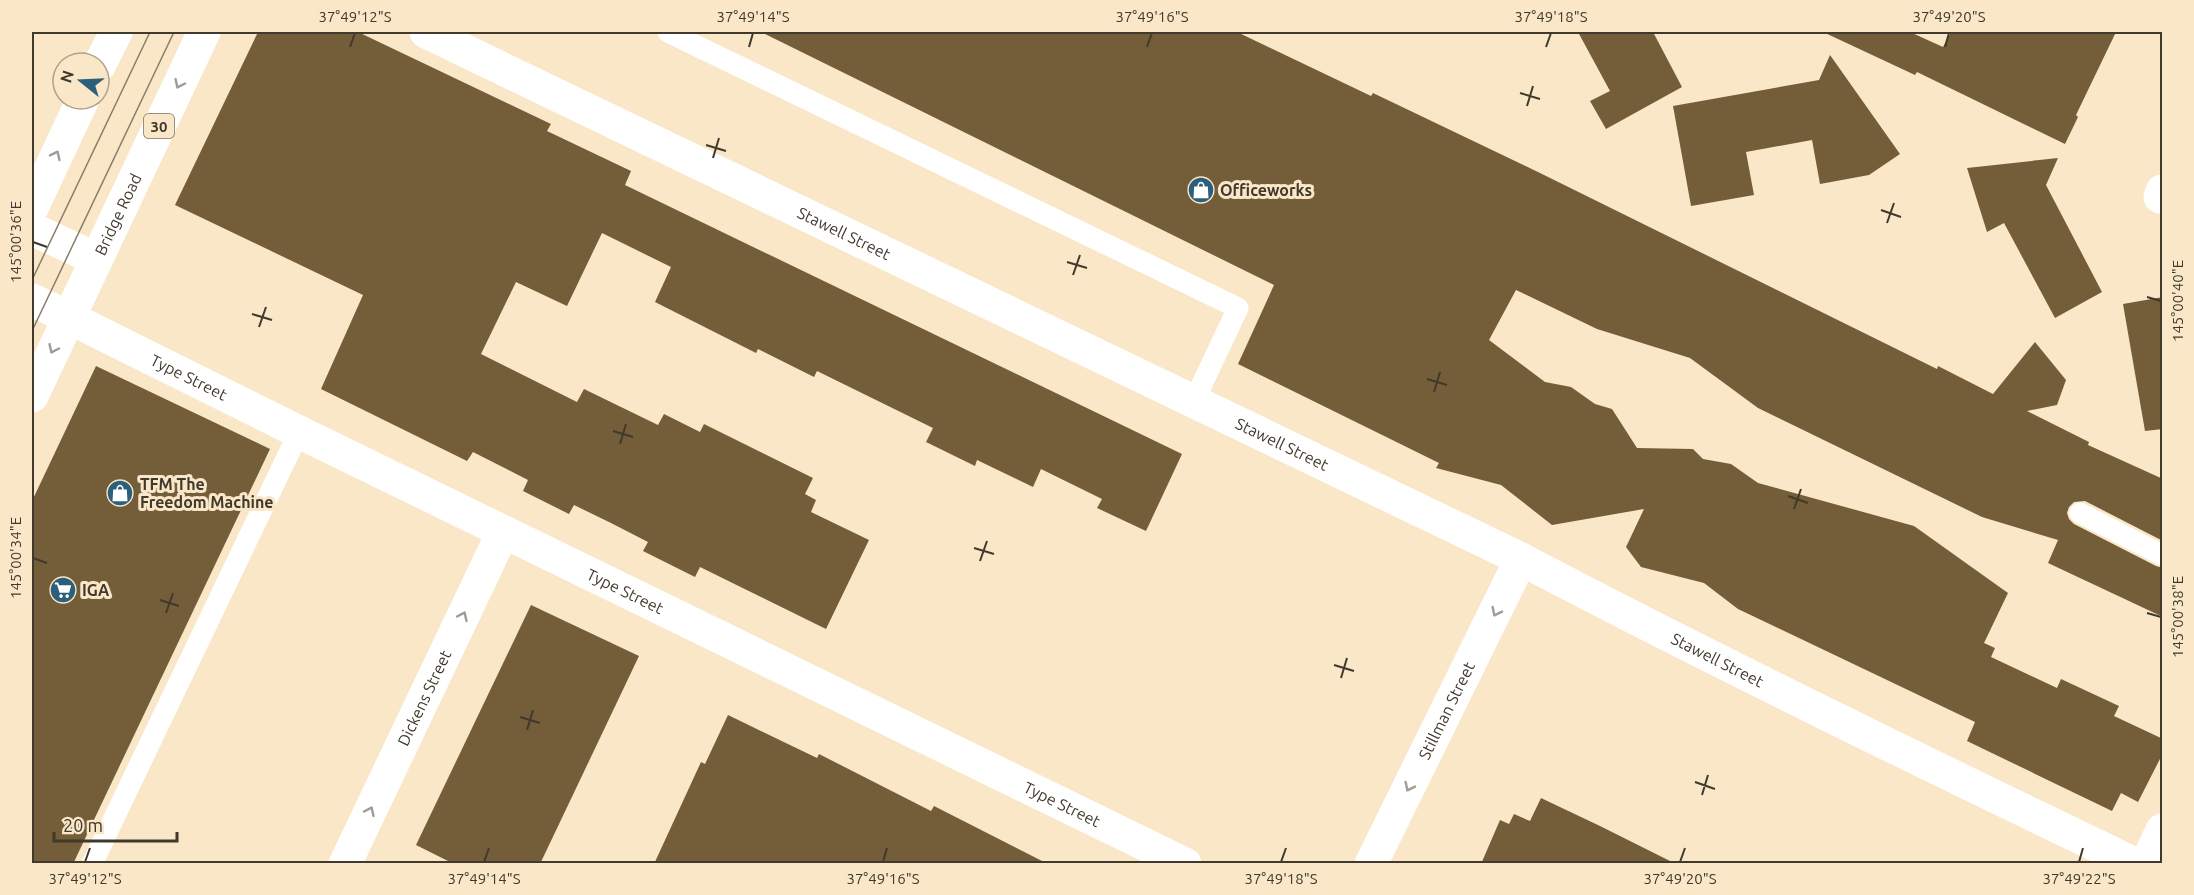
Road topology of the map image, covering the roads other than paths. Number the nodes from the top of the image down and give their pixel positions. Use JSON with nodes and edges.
{"nodes":[{"id":1,"x":116,"y":32,"type":"edge"},
{"id":2,"x":204,"y":32,"type":"edge"},
{"id":3,"x":426,"y":32,"type":"edge"},
{"id":4,"x":668,"y":32,"type":"edge"},
{"id":5,"x":106,"y":51,"type":"edge"},
{"id":6,"x":77,"y":111,"type":"edge"},
{"id":7,"x":32,"y":208,"type":"edge"},
{"id":8,"x":32,"y":229,"type":"edge"},
{"id":9,"x":96,"y":259,"type":"junction"},
{"id":10,"x":32,"y":300,"type":"edge"},
{"id":11,"x":68,"y":317,"type":"junction"},
{"id":12,"x":32,"y":396,"type":"edge"},
{"id":13,"x":1194,"y":401,"type":"junction"},
{"id":14,"x":299,"y":432,"type":"junction"},
{"id":15,"x":2079,"y":513,"type":"dead end"},
{"id":16,"x":503,"y":532,"type":"junction"},
{"id":17,"x":2163,"y":555,"type":"edge"},
{"id":18,"x":1521,"y":559,"type":"junction"},
{"id":19,"x":2163,"y":830,"type":"edge"},
{"id":20,"x":92,"y":864,"type":"edge"},
{"id":21,"x":345,"y":864,"type":"edge"},
{"id":22,"x":1185,"y":864,"type":"edge"},
{"id":23,"x":1371,"y":864,"type":"edge"},
{"id":24,"x":2135,"y":864,"type":"edge"},
{"id":25,"x":2146,"y":864,"type":"edge"}],
"edges":[{"from":1,"to":5,"type":"street"},
{"from":2,"to":9,"type":"street","name":"Bridge Road","number":"30","one_way":true},
{"from":3,"to":13,"type":"street","name":"Stawell Street"},
{"from":4,"to":13,"type":"lane"},
{"from":7,"to":6,"type":"street","one_way":true},
{"from":8,"to":9,"type":"street"},
{"from":9,"to":11,"type":"street","name":"Bridge Road","number":"30"},
{"from":10,"to":11,"type":"street","name":"Type Street"},
{"from":11,"to":12,"type":"street","name":"Bridge Road","number":"30","one_way":true},
{"from":11,"to":14,"type":"street","name":"Type Street"},
{"from":13,"to":18,"type":"street","name":"Stawell Street"},
{"from":14,"to":16,"type":"street","name":"Type Street"},
{"from":14,"to":20,"type":"lane"},
{"from":15,"to":17,"type":"lane"},
{"from":21,"to":16,"type":"street","name":"Dickens Street","one_way":true},
{"from":16,"to":22,"type":"street","name":"Type Street"},
{"from":18,"to":23,"type":"street","name":"Stillman Street","one_way":true},
{"from":18,"to":24,"type":"street","name":"Stawell Street"},
{"from":19,"to":25,"type":"street"}]}
